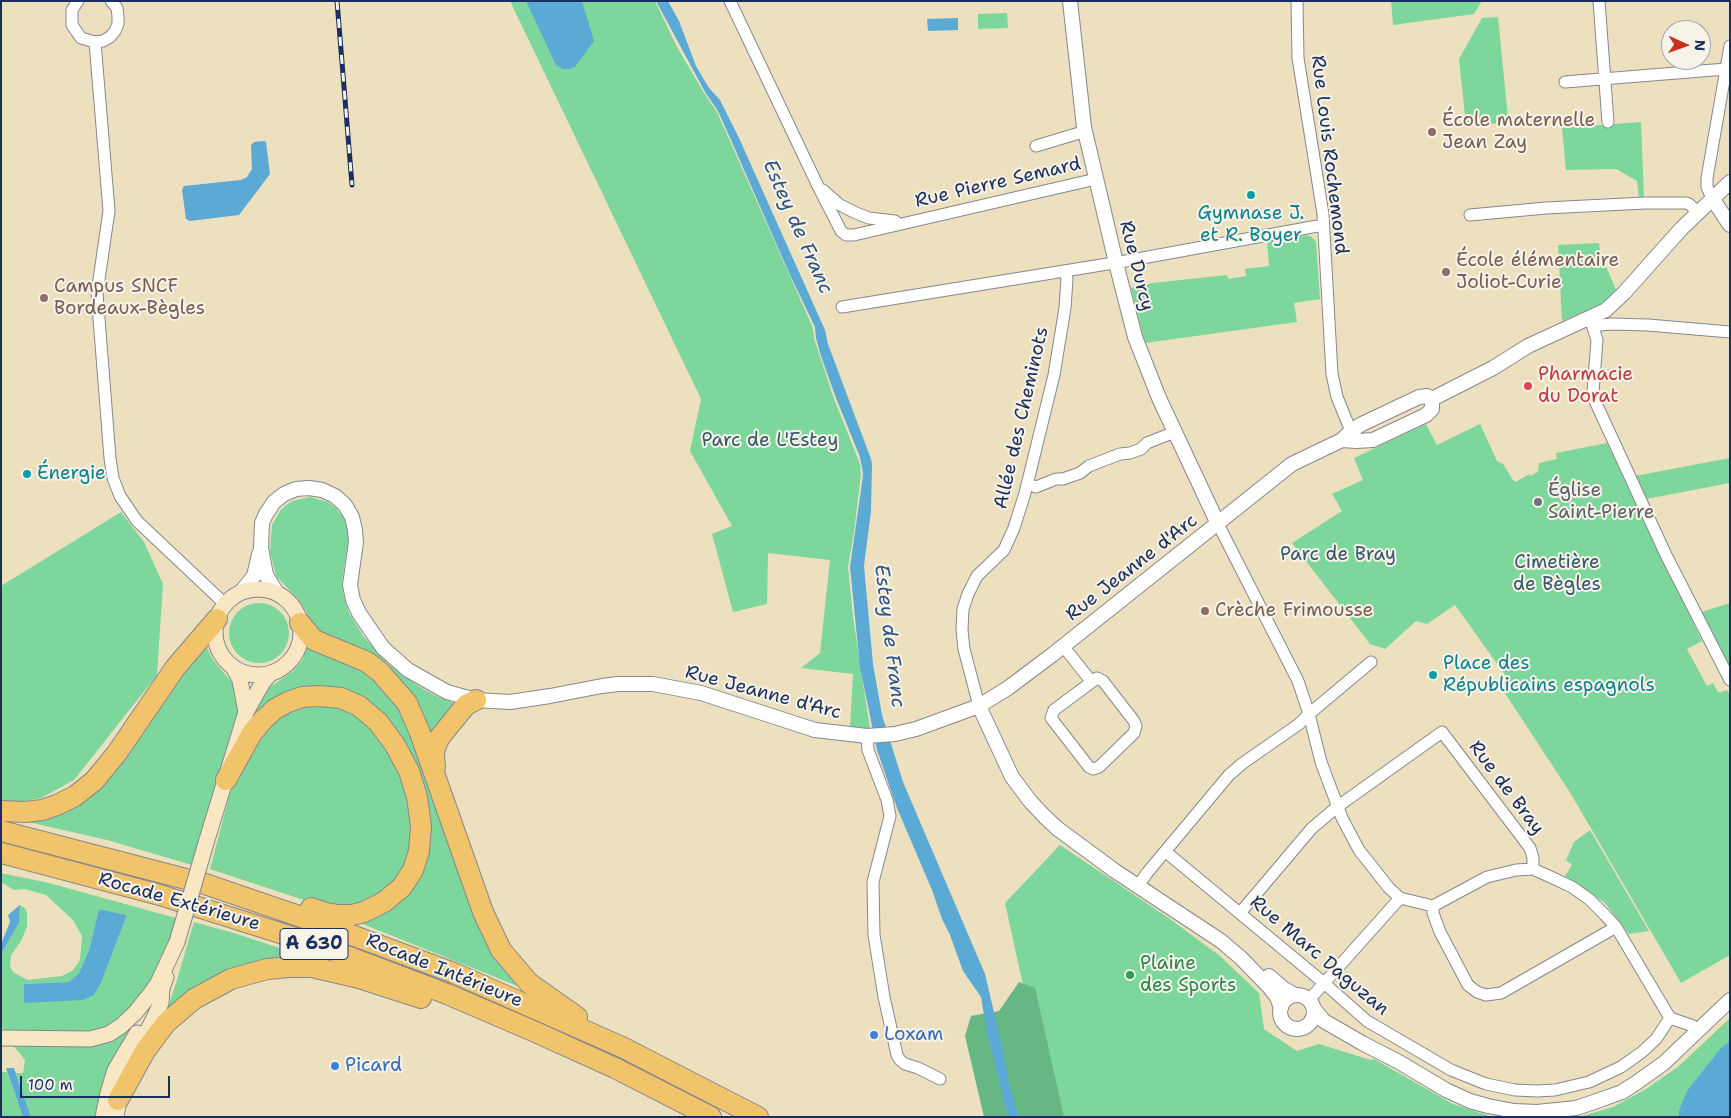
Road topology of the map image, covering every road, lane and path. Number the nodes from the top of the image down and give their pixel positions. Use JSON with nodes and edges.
{"nodes":[{"id":1,"x":78,"y":1,"type":"edge"},
{"id":2,"x":112,"y":1,"type":"edge"},
{"id":3,"x":730,"y":1,"type":"edge"},
{"id":4,"x":1070,"y":1,"type":"edge"},
{"id":5,"x":1297,"y":1,"type":"edge"},
{"id":6,"x":1599,"y":1,"type":"edge"},
{"id":7,"x":95,"y":42,"type":"junction"},
{"id":8,"x":1730,"y":46,"type":"edge"},
{"id":9,"x":1726,"y":69,"type":"junction"},
{"id":10,"x":1605,"y":79,"type":"junction"},
{"id":11,"x":1565,"y":82,"type":"dead end"},
{"id":12,"x":1608,"y":122,"type":"dead end"},
{"id":13,"x":1086,"y":131,"type":"junction"},
{"id":14,"x":1036,"y":146,"type":"dead end"},
{"id":15,"x":1096,"y":179,"type":"junction"},
{"id":16,"x":1730,"y":182,"type":"edge"},
{"id":17,"x":817,"y":184,"type":"junction"},
{"id":18,"x":1712,"y":198,"type":"junction"},
{"id":19,"x":1698,"y":212,"type":"junction"},
{"id":20,"x":1470,"y":215,"type":"dead end"},
{"id":21,"x":907,"y":222,"type":"junction"},
{"id":22,"x":1323,"y":225,"type":"junction"},
{"id":23,"x":1730,"y":225,"type":"edge"},
{"id":24,"x":1116,"y":263,"type":"junction"},
{"id":25,"x":1065,"y":271,"type":"junction"},
{"id":26,"x":842,"y":308,"type":"dead end"},
{"id":27,"x":1592,"y":323,"type":"junction"},
{"id":28,"x":1730,"y":332,"type":"edge"},
{"id":29,"x":1432,"y":398,"type":"junction"},
{"id":30,"x":1352,"y":430,"type":"junction"},
{"id":31,"x":1175,"y":432,"type":"junction"},
{"id":32,"x":1342,"y":440,"type":"junction"},
{"id":33,"x":1027,"y":484,"type":"junction"},
{"id":34,"x":1218,"y":524,"type":"junction"},
{"id":35,"x":260,"y":548,"type":"junction"},
{"id":36,"x":241,"y":592,"type":"junction"},
{"id":37,"x":277,"y":593,"type":"junction"},
{"id":38,"x":221,"y":612,"type":"junction"},
{"id":39,"x":300,"y":623,"type":"junction"},
{"id":40,"x":1063,"y":646,"type":"junction"},
{"id":41,"x":1371,"y":662,"type":"dead end"},
{"id":42,"x":233,"y":667,"type":"junction"},
{"id":43,"x":271,"y":673,"type":"junction"},
{"id":44,"x":1730,"y":680,"type":"edge"},
{"id":45,"x":1091,"y":681,"type":"junction"},
{"id":46,"x":476,"y":700,"type":"junction"},
{"id":47,"x":979,"y":706,"type":"junction"},
{"id":48,"x":246,"y":712,"type":"junction"},
{"id":49,"x":1309,"y":714,"type":"junction"},
{"id":50,"x":870,"y":736,"type":"junction"},
{"id":51,"x":436,"y":779,"type":"junction"},
{"id":52,"x":226,"y":780,"type":"junction"},
{"id":53,"x":1337,"y":807,"type":"junction"},
{"id":54,"x":1,"y":811,"type":"edge"},
{"id":55,"x":1,"y":831,"type":"edge"},
{"id":56,"x":32,"y":838,"type":"junction"},
{"id":57,"x":1166,"y":852,"type":"junction"},
{"id":58,"x":1,"y":853,"type":"edge"},
{"id":59,"x":1,"y":864,"type":"edge"},
{"id":60,"x":1533,"y":869,"type":"junction"},
{"id":61,"x":1140,"y":883,"type":"junction"},
{"id":62,"x":1400,"y":898,"type":"junction"},
{"id":63,"x":1433,"y":906,"type":"junction"},
{"id":64,"x":1240,"y":913,"type":"junction"},
{"id":65,"x":262,"y":926,"type":"junction"},
{"id":66,"x":1616,"y":927,"type":"junction"},
{"id":67,"x":177,"y":942,"type":"junction"},
{"id":68,"x":1324,"y":984,"type":"junction"},
{"id":69,"x":162,"y":988,"type":"junction"},
{"id":70,"x":1295,"y":995,"type":"junction"},
{"id":71,"x":1730,"y":1000,"type":"edge"},
{"id":72,"x":1311,"y":1004,"type":"junction"},
{"id":73,"x":1281,"y":1008,"type":"junction"},
{"id":74,"x":1670,"y":1018,"type":"junction"},
{"id":75,"x":1304,"y":1027,"type":"junction"},
{"id":76,"x":1696,"y":1031,"type":"junction"},
{"id":77,"x":1,"y":1038,"type":"edge"},
{"id":78,"x":1362,"y":1043,"type":"junction"},
{"id":79,"x":622,"y":1047,"type":"junction"},
{"id":80,"x":615,"y":1068,"type":"junction"},
{"id":81,"x":940,"y":1078,"type":"dead end"},
{"id":82,"x":117,"y":1108,"type":"edge"},
{"id":83,"x":103,"y":1117,"type":"edge"},
{"id":84,"x":711,"y":1117,"type":"edge"},
{"id":85,"x":758,"y":1117,"type":"edge"}],
"edges":[{"from":1,"to":7,"type":"street"},
{"from":2,"to":7,"type":"street"},
{"from":3,"to":17,"type":"street","name":"Rue Pierre Semard"},
{"from":4,"to":13,"type":"street","name":"Rue Durcy"},
{"from":5,"to":22,"type":"street","name":"Rue Louis Rochemond"},
{"from":6,"to":10,"type":"street"},
{"from":7,"to":38,"type":"street"},
{"from":8,"to":9,"type":"street"},
{"from":9,"to":10,"type":"street"},
{"from":9,"to":18,"type":"street"},
{"from":10,"to":11,"type":"street"},
{"from":10,"to":12,"type":"street"},
{"from":13,"to":14,"type":"street"},
{"from":13,"to":15,"type":"street","name":"Rue Durcy"},
{"from":15,"to":21,"type":"street","name":"Rue Pierre Semard"},
{"from":15,"to":24,"type":"street","name":"Rue Durcy"},
{"from":16,"to":18,"type":"street","name":"Rue Jeanne d'Arc"},
{"from":17,"to":21,"type":"street","name":"Rue Pierre Semard"},
{"from":17,"to":21,"type":"street","name":"Rue Pierre Semard"},
{"from":18,"to":19,"type":"street","name":"Rue Jeanne d'Arc"},
{"from":18,"to":23,"type":"street"},
{"from":19,"to":20,"type":"street"},
{"from":19,"to":27,"type":"street","name":"Rue Jeanne d'Arc"},
{"from":22,"to":24,"type":"street"},
{"from":22,"to":30,"type":"street","name":"Rue Louis Rochemond"},
{"from":24,"to":25,"type":"street"},
{"from":24,"to":31,"type":"street","name":"Rue Durcy"},
{"from":25,"to":26,"type":"street"},
{"from":25,"to":33,"type":"street","name":"Allée des Cheminots"},
{"from":27,"to":28,"type":"street"},
{"from":27,"to":29,"type":"street","name":"Rue Jeanne d'Arc"},
{"from":27,"to":44,"type":"street"},
{"from":29,"to":30,"type":"street","name":"Rue Jeanne d'Arc"},
{"from":29,"to":32,"type":"street","name":"Rue Jeanne d'Arc"},
{"from":30,"to":32,"type":"street","name":"Rue Jeanne d'Arc"},
{"from":31,"to":33,"type":"street"},
{"from":31,"to":34,"type":"street","name":"Rue Durcy"},
{"from":32,"to":34,"type":"street","name":"Rue Jeanne d'Arc"},
{"from":33,"to":47,"type":"street","name":"Allée des Cheminots"},
{"from":34,"to":40,"type":"street","name":"Rue Jeanne d'Arc"},
{"from":34,"to":49,"type":"street"},
{"from":35,"to":36,"type":"street","name":"Rue Jeanne d'Arc"},
{"from":35,"to":37,"type":"street","name":"Rue Jeanne d'Arc"},
{"from":35,"to":46,"type":"street","name":"Rue Jeanne d'Arc"},
{"from":36,"to":37,"type":"main road"},
{"from":36,"to":38,"type":"main road"},
{"from":37,"to":39,"type":"main road"},
{"from":38,"to":42,"type":"main road"},
{"from":38,"to":54,"type":"highway"},
{"from":39,"to":43,"type":"main road"},
{"from":39,"to":51,"type":"highway"},
{"from":40,"to":45,"type":"street"},
{"from":40,"to":47,"type":"street","name":"Rue Jeanne d'Arc"},
{"from":41,"to":49,"type":"street"},
{"from":42,"to":43,"type":"main road"},
{"from":42,"to":48,"type":"main road"},
{"from":43,"to":48,"type":"main road"},
{"from":45,"to":45,"type":"street"},
{"from":46,"to":50,"type":"street","name":"Rue Jeanne d'Arc"},
{"from":46,"to":51,"type":"highway"},
{"from":47,"to":50,"type":"street","name":"Rue Jeanne d'Arc"},
{"from":47,"to":61,"type":"street"},
{"from":48,"to":52,"type":"main road"},
{"from":49,"to":53,"type":"street"},
{"from":49,"to":57,"type":"street"},
{"from":50,"to":81,"type":"street"},
{"from":51,"to":79,"type":"highway"},
{"from":52,"to":56,"type":"highway"},
{"from":52,"to":67,"type":"main road","bridge":true},
{"from":53,"to":60,"type":"street","name":"Rue de Bray"},
{"from":53,"to":62,"type":"street"},
{"from":53,"to":64,"type":"street"},
{"from":55,"to":56,"type":"highway","name":"Rocade Intérieure","number":"A 630"},
{"from":56,"to":79,"type":"highway","name":"Rocade Intérieure","number":"A 630"},
{"from":57,"to":61,"type":"street"},
{"from":57,"to":64,"type":"street","name":"Rue Marc Daguzan"},
{"from":58,"to":65,"type":"highway","name":"Rocade Extérieure","number":"A 630"},
{"from":59,"to":65,"type":"highway"},
{"from":60,"to":63,"type":"street"},
{"from":60,"to":66,"type":"street"},
{"from":61,"to":70,"type":"street"},
{"from":61,"to":73,"type":"street"},
{"from":62,"to":63,"type":"street"},
{"from":62,"to":68,"type":"street"},
{"from":63,"to":66,"type":"street"},
{"from":64,"to":68,"type":"street","name":"Rue Marc Daguzan"},
{"from":65,"to":80,"type":"highway","name":"Rocade Extérieure","number":"A 630"},
{"from":66,"to":74,"type":"street"},
{"from":67,"to":69,"type":"main road"},
{"from":67,"to":77,"type":"main road"},
{"from":68,"to":72,"type":"street"},
{"from":68,"to":74,"type":"street","name":"Rue Marc Daguzan"},
{"from":69,"to":82,"type":"main road"},
{"from":69,"to":83,"type":"main road"},
{"from":70,"to":72,"type":"street"},
{"from":70,"to":73,"type":"street"},
{"from":71,"to":76,"type":"street"},
{"from":72,"to":75,"type":"street"},
{"from":72,"to":78,"type":"street"},
{"from":73,"to":75,"type":"street"},
{"from":74,"to":76,"type":"street"},
{"from":75,"to":78,"type":"street"},
{"from":76,"to":78,"type":"street"},
{"from":79,"to":85,"type":"highway","name":"Rocade Intérieure","number":"A 630"},
{"from":80,"to":82,"type":"highway"},
{"from":80,"to":84,"type":"highway","name":"Rocade Extérieure","number":"A 630"}]}
